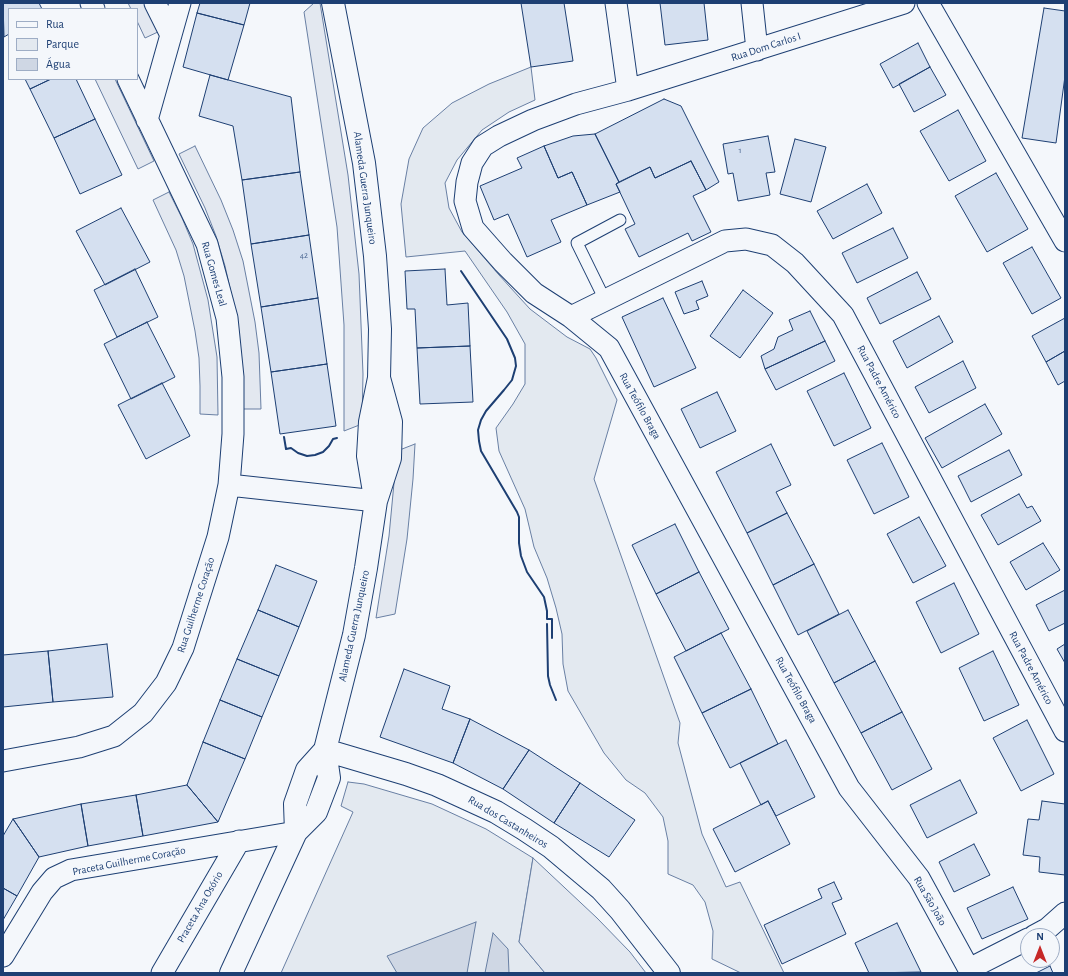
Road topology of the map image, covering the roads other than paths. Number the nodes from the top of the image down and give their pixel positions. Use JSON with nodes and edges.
{"nodes":[{"id":1,"x":155,"y":3,"type":"edge"},
{"id":2,"x":180,"y":3,"type":"edge"},
{"id":3,"x":349,"y":3,"type":"edge"},
{"id":4,"x":616,"y":3,"type":"edge"},
{"id":5,"x":752,"y":3,"type":"edge"},
{"id":6,"x":904,"y":3,"type":"edge"},
{"id":7,"x":928,"y":3,"type":"edge"},
{"id":8,"x":335,"y":13,"type":"edge"},
{"id":9,"x":171,"y":35,"type":"junction"},
{"id":10,"x":757,"y":50,"type":"junction"},
{"id":11,"x":128,"y":80,"type":"edge"},
{"id":12,"x":628,"y":90,"type":"junction"},
{"id":13,"x":147,"y":120,"type":"junction"},
{"id":14,"x":620,"y":220,"type":"dead end"},
{"id":15,"x":1065,"y":241,"type":"edge"},
{"id":16,"x":605,"y":300,"type":"junction"},
{"id":17,"x":571,"y":317,"type":"junction"},
{"id":18,"x":229,"y":485,"type":"junction"},
{"id":19,"x":376,"y":501,"type":"junction"},
{"id":20,"x":1065,"y":731,"type":"edge"},
{"id":21,"x":325,"y":750,"type":"junction"},
{"id":22,"x":3,"y":761,"type":"edge"},
{"id":23,"x":296,"y":832,"type":"junction"},
{"id":24,"x":884,"y":832,"type":"joint"},
{"id":25,"x":239,"y":841,"type":"junction"},
{"id":26,"x":1065,"y":912,"type":"edge"},
{"id":27,"x":1048,"y":928,"type":"edge"},
{"id":28,"x":1020,"y":943,"type":"edge"},
{"id":29,"x":3,"y":956,"type":"edge"},
{"id":30,"x":970,"y":971,"type":"edge"},
{"id":31,"x":162,"y":973,"type":"edge"},
{"id":32,"x":231,"y":973,"type":"edge"},
{"id":33,"x":669,"y":973,"type":"edge"}],
"edges":[{"from":1,"to":9,"type":"street"},
{"from":2,"to":9,"type":"street"},
{"from":3,"to":8,"type":"street","name":"Alameda Guerra Junqueiro"},
{"from":4,"to":12,"type":"street"},
{"from":5,"to":10,"type":"street"},
{"from":6,"to":10,"type":"street","name":"Rua Dom Carlos I"},
{"from":7,"to":15,"type":"street"},
{"from":8,"to":19,"type":"street","name":"Alameda Guerra Junqueiro"},
{"from":9,"to":13,"type":"street"},
{"from":10,"to":12,"type":"street","name":"Rua Dom Carlos I"},
{"from":11,"to":13,"type":"street","name":"Rua Gomes Leal"},
{"from":12,"to":17,"type":"street","name":"Rua Teófilo Braga"},
{"from":13,"to":18,"type":"street","name":"Rua Gomes Leal"},
{"from":14,"to":16,"type":"lane"},
{"from":16,"to":17,"type":"street","name":"Rua Padre Américo"},
{"from":16,"to":20,"type":"street","name":"Rua Padre Américo"},
{"from":17,"to":24,"type":"street","name":"Rua Teófilo Braga"},
{"from":18,"to":19,"type":"street"},
{"from":18,"to":22,"type":"street","name":"Rua Guilherme Coração"},
{"from":19,"to":21,"type":"street","name":"Alameda Guerra Junqueiro"},
{"from":21,"to":23,"type":"street","name":"Alameda Guerra Junqueiro"},
{"from":21,"to":33,"type":"street","name":"Rua dos Castanheiros"},
{"from":23,"to":25,"type":"street","name":"Praceta Guilherme Coração"},
{"from":23,"to":32,"type":"street","name":"Alameda Guerra Junqueiro"},
{"from":24,"to":30,"type":"street","name":"Rua São João"},
{"from":25,"to":29,"type":"street","name":"Praceta Guilherme Coração"},
{"from":25,"to":31,"type":"street","name":"Praceta Ana Osório"},
{"from":26,"to":27,"type":"street"},
{"from":28,"to":30,"type":"street"}]}
